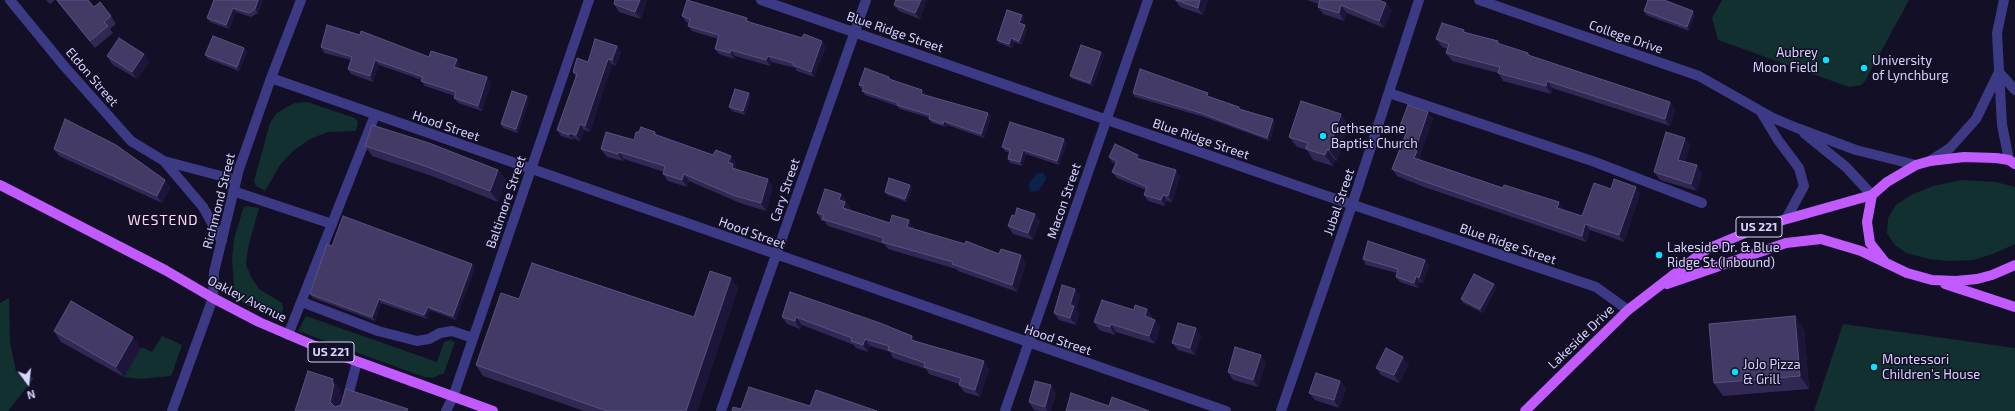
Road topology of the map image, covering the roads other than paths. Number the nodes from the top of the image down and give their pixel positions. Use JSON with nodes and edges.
{"nodes":[{"id":1,"x":10,"y":0,"type":"edge"},
{"id":2,"x":301,"y":0,"type":"edge"},
{"id":3,"x":590,"y":0,"type":"edge"},
{"id":4,"x":761,"y":0,"type":"edge"},
{"id":5,"x":866,"y":0,"type":"edge"},
{"id":6,"x":1148,"y":0,"type":"edge"},
{"id":7,"x":1419,"y":0,"type":"edge"},
{"id":8,"x":1479,"y":0,"type":"edge"},
{"id":9,"x":2004,"y":0,"type":"edge"},
{"id":10,"x":855,"y":31,"type":"junction"},
{"id":11,"x":1999,"y":72,"type":"junction"},
{"id":12,"x":270,"y":78,"type":"junction"},
{"id":13,"x":2015,"y":90,"type":"edge"},
{"id":14,"x":1388,"y":93,"type":"junction"},
{"id":15,"x":1760,"y":110,"type":"junction"},
{"id":16,"x":375,"y":115,"type":"junction"},
{"id":17,"x":1106,"y":120,"type":"junction"},
{"id":18,"x":1797,"y":128,"type":"junction"},
{"id":19,"x":164,"y":161,"type":"junction"},
{"id":20,"x":1930,"y":161,"type":"junction"},
{"id":21,"x":2012,"y":162,"type":"edge"},
{"id":22,"x":1916,"y":165,"type":"junction"},
{"id":23,"x":531,"y":169,"type":"junction"},
{"id":24,"x":236,"y":180,"type":"junction"},
{"id":25,"x":0,"y":186,"type":"edge"},
{"id":26,"x":233,"y":191,"type":"junction"},
{"id":27,"x":1872,"y":195,"type":"junction"},
{"id":28,"x":1702,"y":203,"type":"dead end"},
{"id":29,"x":1352,"y":205,"type":"junction"},
{"id":30,"x":1786,"y":219,"type":"junction"},
{"id":31,"x":332,"y":224,"type":"junction"},
{"id":32,"x":222,"y":241,"type":"junction"},
{"id":33,"x":776,"y":255,"type":"junction"},
{"id":34,"x":1886,"y":264,"type":"junction"},
{"id":35,"x":2015,"y":265,"type":"edge"},
{"id":36,"x":1932,"y":280,"type":"junction"},
{"id":37,"x":1660,"y":286,"type":"junction"},
{"id":38,"x":213,"y":298,"type":"junction"},
{"id":39,"x":302,"y":302,"type":"junction"},
{"id":40,"x":2015,"y":307,"type":"edge"},
{"id":41,"x":1628,"y":310,"type":"junction"},
{"id":42,"x":288,"y":335,"type":"junction"},
{"id":43,"x":473,"y":338,"type":"junction"},
{"id":44,"x":1029,"y":344,"type":"junction"},
{"id":45,"x":358,"y":362,"type":"junction"},
{"id":46,"x":453,"y":397,"type":"junction"},
{"id":47,"x":172,"y":411,"type":"edge"},
{"id":48,"x":344,"y":411,"type":"edge"},
{"id":49,"x":446,"y":411,"type":"edge"},
{"id":50,"x":493,"y":411,"type":"edge"},
{"id":51,"x":721,"y":411,"type":"edge"},
{"id":52,"x":1005,"y":411,"type":"edge"},
{"id":53,"x":1226,"y":411,"type":"edge"},
{"id":54,"x":1281,"y":411,"type":"edge"},
{"id":55,"x":1525,"y":411,"type":"edge"}],
"edges":[{"from":1,"to":19,"type":"street","name":"Eldon Street"},
{"from":2,"to":12,"type":"street","name":"Richmond Street"},
{"from":3,"to":23,"type":"street","name":"Baltimore Street"},
{"from":4,"to":10,"type":"street","name":"Blue Ridge Street"},
{"from":5,"to":10,"type":"street","name":"Cary Street"},
{"from":6,"to":17,"type":"street","name":"Macon Street"},
{"from":7,"to":14,"type":"street","name":"Jubal Street"},
{"from":8,"to":15,"type":"street","name":"College Drive"},
{"from":9,"to":11,"type":"street"},
{"from":10,"to":17,"type":"street","name":"Blue Ridge Street"},
{"from":10,"to":33,"type":"street","name":"Cary Street"},
{"from":11,"to":13,"type":"street"},
{"from":11,"to":20,"type":"street"},
{"from":11,"to":21,"type":"street"},
{"from":12,"to":16,"type":"street","name":"Hood Street"},
{"from":12,"to":24,"type":"street","name":"Richmond Street"},
{"from":14,"to":28,"type":"street"},
{"from":14,"to":29,"type":"street","name":"Jubal Street"},
{"from":15,"to":18,"type":"street","name":"College Drive"},
{"from":15,"to":30,"type":"street","name":"College Drive"},
{"from":16,"to":23,"type":"street","name":"Hood Street"},
{"from":16,"to":31,"type":"street"},
{"from":17,"to":29,"type":"street","name":"Blue Ridge Street"},
{"from":17,"to":44,"type":"street","name":"Macon Street"},
{"from":18,"to":22,"type":"street","name":"College Drive"},
{"from":18,"to":27,"type":"street","name":"College Drive"},
{"from":19,"to":24,"type":"street","name":"Eldon Street"},
{"from":19,"to":32,"type":"street","name":"Eldon Street"},
{"from":20,"to":21,"type":"main road"},
{"from":20,"to":22,"type":"main road"},
{"from":22,"to":27,"type":"main road"},
{"from":23,"to":33,"type":"street","name":"Hood Street"},
{"from":23,"to":43,"type":"street","name":"Baltimore Street"},
{"from":24,"to":26,"type":"street","name":"Richmond Street"},
{"from":25,"to":38,"type":"main road","name":"Oakley Avenue","number":"US 221"},
{"from":26,"to":31,"type":"street"},
{"from":26,"to":32,"type":"street","name":"Richmond Street"},
{"from":27,"to":30,"type":"main road","name":"Lakeside Drive","number":"US 221"},
{"from":27,"to":34,"type":"main road"},
{"from":29,"to":41,"type":"street","name":"Blue Ridge Street"},
{"from":29,"to":54,"type":"street","name":"Jubal Street"},
{"from":30,"to":37,"type":"main road","name":"Lakeside Drive","number":"US 221"},
{"from":31,"to":39,"type":"street"},
{"from":32,"to":38,"type":"street","name":"Richmond Street"},
{"from":33,"to":44,"type":"street","name":"Hood Street"},
{"from":33,"to":51,"type":"street","name":"Cary Street"},
{"from":34,"to":36,"type":"main road","name":"Lakeside Drive"},
{"from":34,"to":37,"type":"main road","name":"Lakeside Drive"},
{"from":35,"to":36,"type":"main road"},
{"from":36,"to":40,"type":"main road"},
{"from":37,"to":41,"type":"main road","name":"Lakeside Drive","number":"US 221"},
{"from":38,"to":42,"type":"main road","name":"Oakley Avenue","number":"US 221"},
{"from":38,"to":47,"type":"street","name":"Richmond Street"},
{"from":39,"to":42,"type":"street"},
{"from":39,"to":43,"type":"street"},
{"from":41,"to":55,"type":"main road","name":"Lakeside Drive","number":"US 221"},
{"from":42,"to":45,"type":"main road","name":"Oakley Avenue","number":"US 221"},
{"from":43,"to":46,"type":"street","name":"Baltimore Street"},
{"from":44,"to":52,"type":"street","name":"Macon Street"},
{"from":44,"to":53,"type":"street","name":"Hood Street"},
{"from":45,"to":46,"type":"main road","name":"Oakley Avenue","number":"US 221"},
{"from":45,"to":48,"type":"street"},
{"from":46,"to":49,"type":"street","name":"Baltimore Street"},
{"from":46,"to":50,"type":"main road","name":"Oakley Avenue","number":"US 221"}]}
